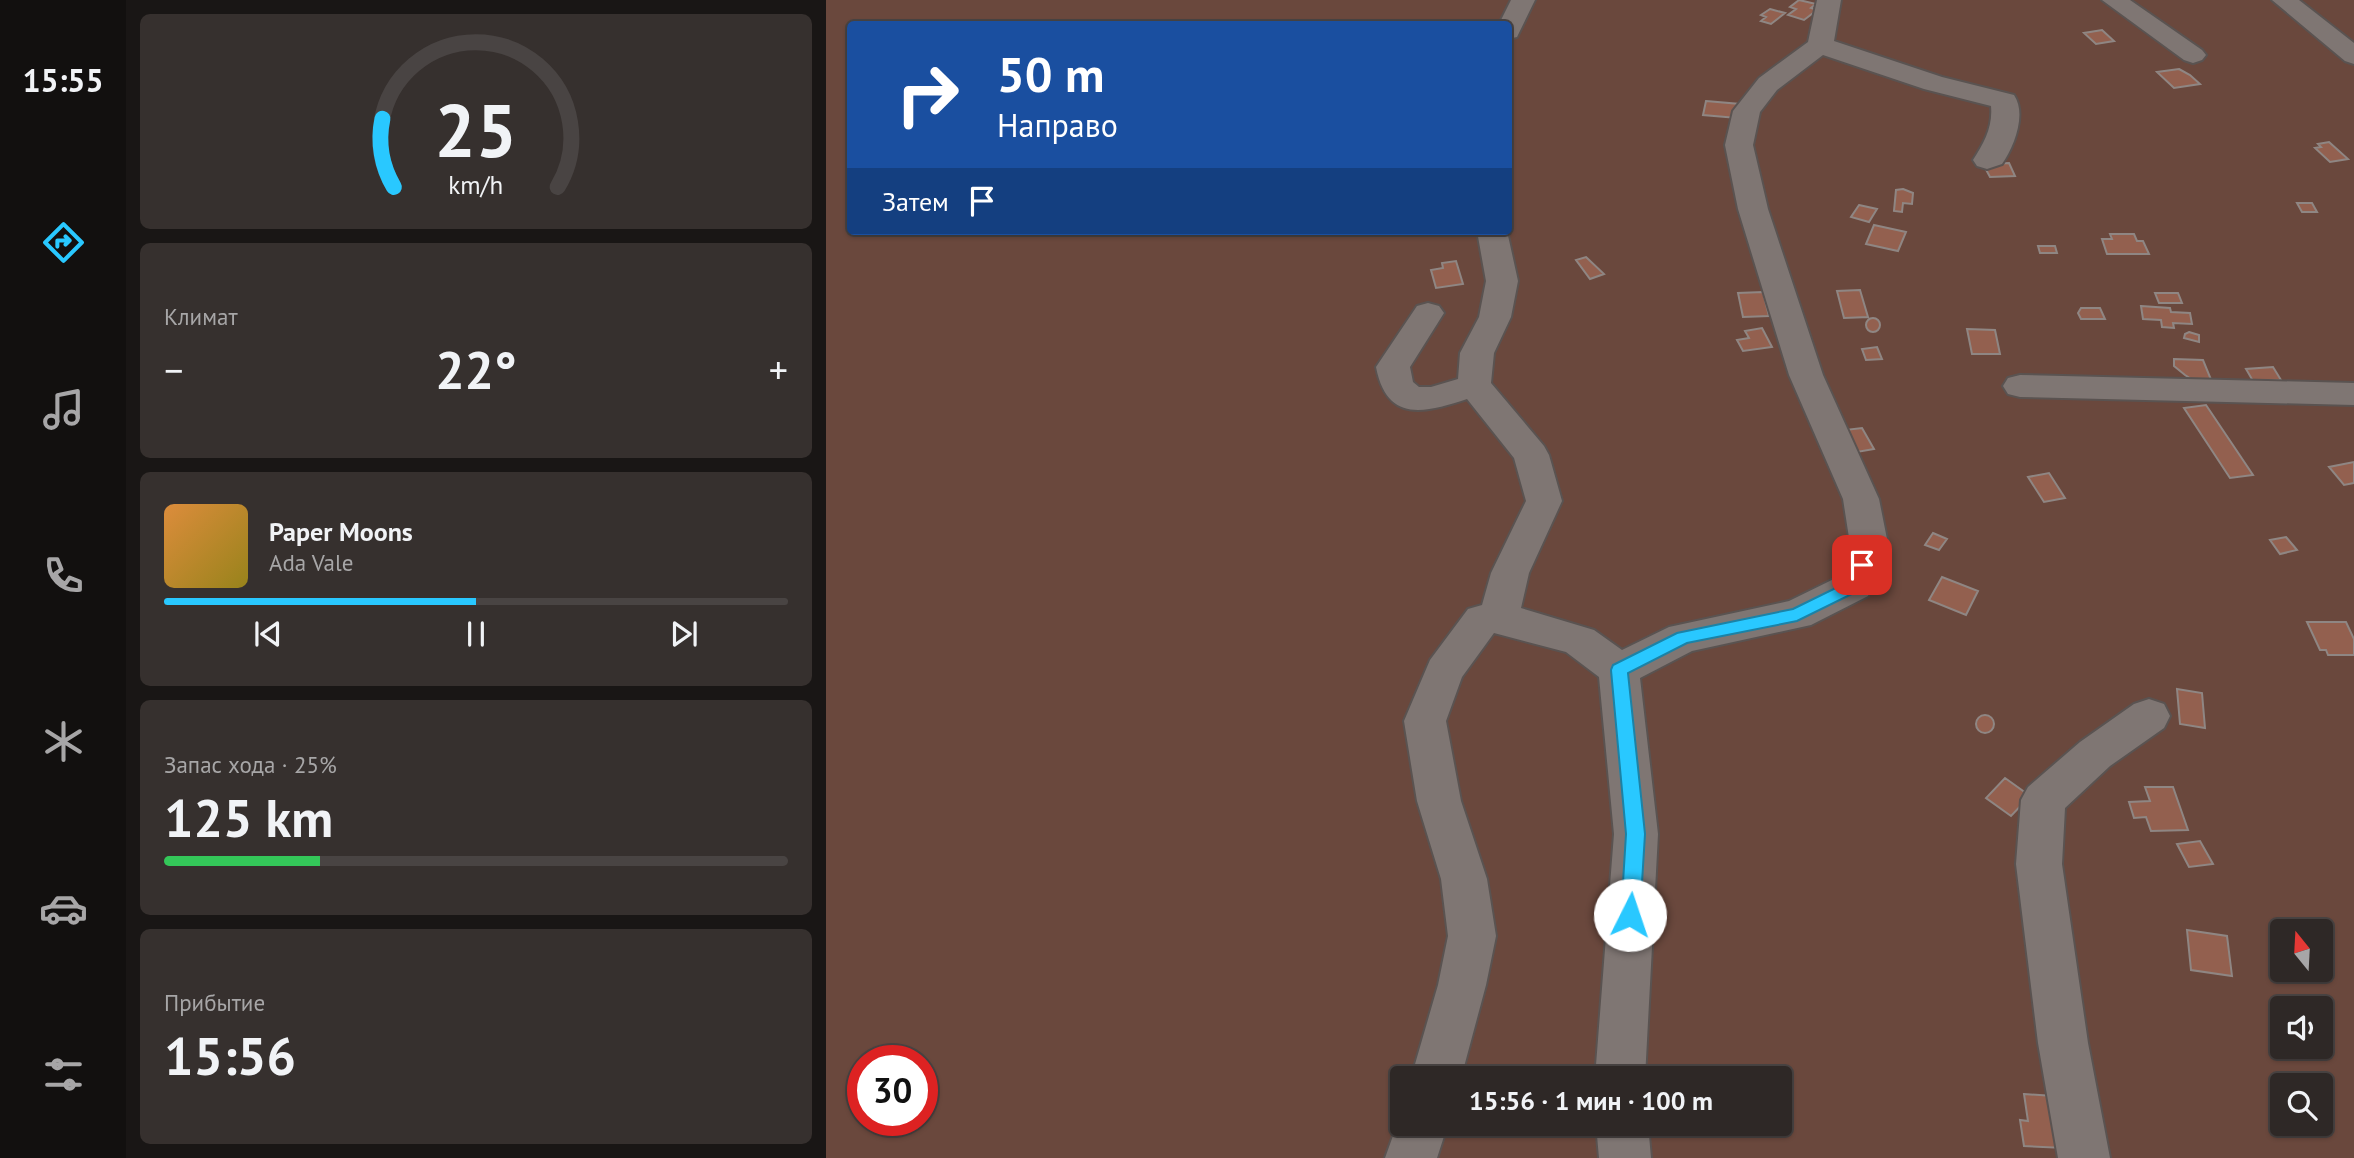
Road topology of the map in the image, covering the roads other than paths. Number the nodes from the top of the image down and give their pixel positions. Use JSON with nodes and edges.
{"nodes":[{"id":1,"x":1523,"y":0,"type":"edge"},
{"id":2,"x":1829,"y":0,"type":"edge"},
{"id":3,"x":2114,"y":0,"type":"edge"},
{"id":4,"x":2284,"y":0,"type":"edge"},
{"id":5,"x":1512,"y":23,"type":"edge"},
{"id":6,"x":1819,"y":45,"type":"junction"},
{"id":7,"x":2193,"y":55,"type":"dead end"},
{"id":8,"x":2354,"y":56,"type":"edge"},
{"id":9,"x":1987,"y":160,"type":"dead end"},
{"id":10,"x":1493,"y":235,"type":"edge"},
{"id":11,"x":1427,"y":313,"type":"dead end"},
{"id":12,"x":1475,"y":385,"type":"junction"},
{"id":13,"x":2020,"y":386,"type":"dead end"},
{"id":14,"x":2354,"y":394,"type":"edge"},
{"id":15,"x":1499,"y":617,"type":"junction"},
{"id":16,"x":1619,"y":670,"type":"junction"},
{"id":17,"x":2149,"y":716,"type":"dead end"},
{"id":18,"x":1439,"y":1066,"type":"edge"},
{"id":19,"x":1621,"y":1066,"type":"edge"},
{"id":20,"x":1418,"y":1136,"type":"edge"},
{"id":21,"x":1623,"y":1136,"type":"edge"},
{"id":22,"x":1411,"y":1158,"type":"edge"},
{"id":23,"x":1625,"y":1158,"type":"edge"},
{"id":24,"x":2084,"y":1158,"type":"edge"}],
"edges":[{"from":1,"to":5,"type":"street"},
{"from":2,"to":6,"type":"street"},
{"from":3,"to":7,"type":"street"},
{"from":4,"to":8,"type":"street"},
{"from":6,"to":9,"type":"street"},
{"from":6,"to":16,"type":"street"},
{"from":10,"to":12,"type":"street"},
{"from":11,"to":12,"type":"street"},
{"from":12,"to":15,"type":"street"},
{"from":13,"to":14,"type":"street"},
{"from":15,"to":16,"type":"street"},
{"from":15,"to":18,"type":"street"},
{"from":16,"to":19,"type":"street"},
{"from":17,"to":24,"type":"street"},
{"from":20,"to":22,"type":"street"},
{"from":21,"to":23,"type":"street"}]}
